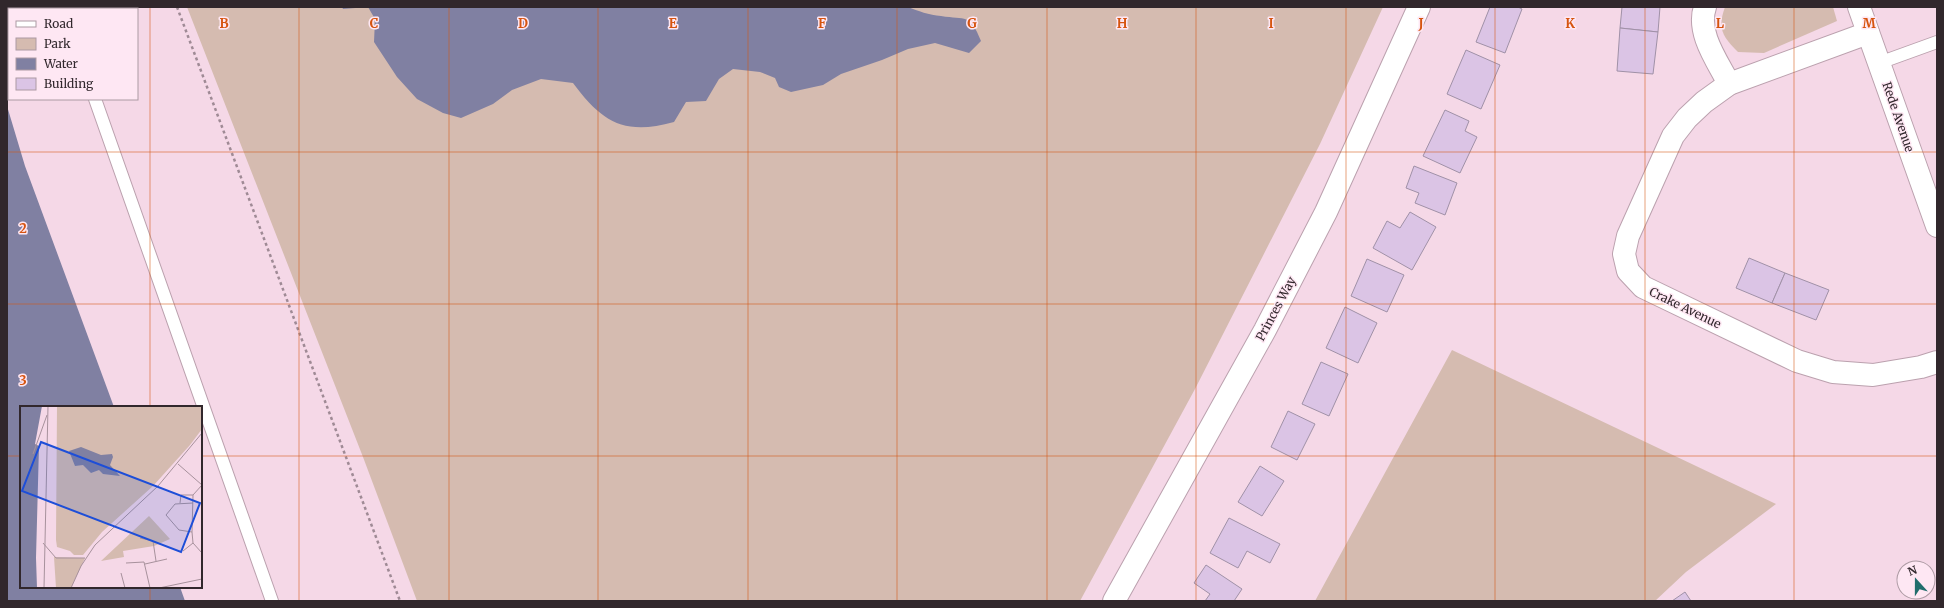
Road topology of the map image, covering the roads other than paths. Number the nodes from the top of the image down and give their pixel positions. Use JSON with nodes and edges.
{"nodes":[{"id":1,"x":1419,"y":7,"type":"edge"},
{"id":2,"x":1705,"y":7,"type":"edge"},
{"id":3,"x":1859,"y":7,"type":"edge"},
{"id":4,"x":1868,"y":33,"type":"junction"},
{"id":5,"x":1937,"y":42,"type":"edge"},
{"id":6,"x":1879,"y":63,"type":"junction"},
{"id":7,"x":1729,"y":84,"type":"junction"},
{"id":8,"x":95,"y":100,"type":"edge"},
{"id":9,"x":1937,"y":226,"type":"edge"},
{"id":10,"x":1937,"y":362,"type":"edge"},
{"id":11,"x":272,"y":601,"type":"edge"},
{"id":12,"x":1114,"y":601,"type":"edge"}],
"edges":[{"from":1,"to":12,"type":"street","name":"Princes Way"},
{"from":2,"to":7,"type":"street"},
{"from":3,"to":4,"type":"street","name":"Rede Avenue"},
{"from":4,"to":6,"type":"street","name":"Rede Avenue"},
{"from":4,"to":7,"type":"street","name":"Crake Avenue"},
{"from":5,"to":6,"type":"lane"},
{"from":6,"to":9,"type":"street","name":"Rede Avenue"},
{"from":7,"to":10,"type":"street","name":"Crake Avenue"},
{"from":8,"to":11,"type":"lane"}]}
